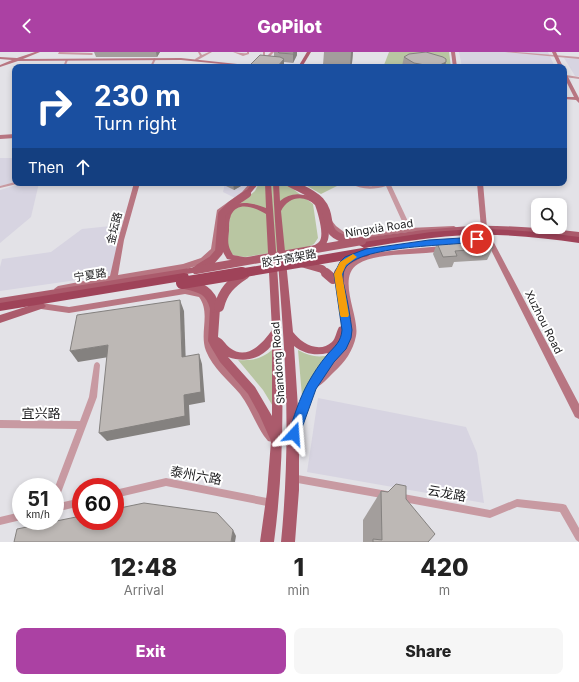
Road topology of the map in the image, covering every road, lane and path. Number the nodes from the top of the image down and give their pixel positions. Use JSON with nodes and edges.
{"nodes":[{"id":1,"x":38,"y":52,"type":"edge"},
{"id":2,"x":199,"y":52,"type":"edge"},
{"id":3,"x":210,"y":52,"type":"edge"},
{"id":4,"x":234,"y":52,"type":"edge"},
{"id":5,"x":247,"y":52,"type":"edge"},
{"id":6,"x":273,"y":52,"type":"edge"},
{"id":7,"x":309,"y":52,"type":"edge"},
{"id":8,"x":315,"y":52,"type":"edge"},
{"id":9,"x":453,"y":52,"type":"edge"},
{"id":10,"x":506,"y":52,"type":"edge"},
{"id":11,"x":59,"y":53,"type":"dead end"},
{"id":12,"x":91,"y":53,"type":"edge"},
{"id":13,"x":555,"y":54,"type":"edge"},
{"id":14,"x":56,"y":56,"type":"dead end"},
{"id":15,"x":202,"y":56,"type":"junction"},
{"id":16,"x":313,"y":57,"type":"dead end"},
{"id":17,"x":0,"y":58,"type":"edge"},
{"id":18,"x":579,"y":58,"type":"edge"},
{"id":19,"x":155,"y":59,"type":"junction"},
{"id":20,"x":16,"y":60,"type":"junction"},
{"id":21,"x":53,"y":60,"type":"junction"},
{"id":22,"x":67,"y":60,"type":"junction"},
{"id":23,"x":83,"y":60,"type":"junction"},
{"id":24,"x":90,"y":60,"type":"junction"},
{"id":25,"x":196,"y":60,"type":"junction"},
{"id":26,"x":210,"y":62,"type":"joint"},
{"id":27,"x":65,"y":64,"type":"edge"},
{"id":28,"x":152,"y":64,"type":"edge"},
{"id":29,"x":246,"y":64,"type":"edge"},
{"id":30,"x":265,"y":64,"type":"edge"},
{"id":31,"x":302,"y":64,"type":"edge"},
{"id":32,"x":455,"y":64,"type":"edge"},
{"id":33,"x":560,"y":64,"type":"edge"},
{"id":34,"x":0,"y":66,"type":"edge"},
{"id":35,"x":567,"y":75,"type":"edge"},
{"id":36,"x":579,"y":78,"type":"edge"},
{"id":37,"x":567,"y":79,"type":"edge"},
{"id":38,"x":567,"y":98,"type":"edge"},
{"id":39,"x":578,"y":100,"type":"edge"},
{"id":40,"x":12,"y":136,"type":"edge"},
{"id":41,"x":0,"y":137,"type":"edge"},
{"id":42,"x":12,"y":184,"type":"edge"},
{"id":43,"x":136,"y":186,"type":"edge"},
{"id":44,"x":250,"y":186,"type":"edge"},
{"id":45,"x":254,"y":186,"type":"edge"},
{"id":46,"x":269,"y":186,"type":"edge"},
{"id":47,"x":276,"y":186,"type":"edge"},
{"id":48,"x":295,"y":186,"type":"edge"},
{"id":49,"x":300,"y":186,"type":"edge"},
{"id":50,"x":358,"y":186,"type":"edge"},
{"id":51,"x":384,"y":186,"type":"edge"},
{"id":52,"x":388,"y":186,"type":"edge"},
{"id":53,"x":480,"y":186,"type":"edge"},
{"id":54,"x":0,"y":187,"type":"edge"},
{"id":55,"x":274,"y":212,"type":"junction"},
{"id":56,"x":484,"y":228,"type":"junction"},
{"id":57,"x":465,"y":229,"type":"junction"},
{"id":58,"x":409,"y":230,"type":"junction"},
{"id":59,"x":579,"y":235,"type":"edge"},
{"id":60,"x":354,"y":237,"type":"junction"},
{"id":61,"x":489,"y":239,"type":"junction"},
{"id":62,"x":579,"y":240,"type":"edge"},
{"id":63,"x":579,"y":246,"type":"edge"},
{"id":64,"x":363,"y":249,"type":"junction"},
{"id":65,"x":309,"y":251,"type":"junction"},
{"id":66,"x":252,"y":260,"type":"junction"},
{"id":67,"x":301,"y":263,"type":"junction"},
{"id":68,"x":197,"y":266,"type":"junction"},
{"id":69,"x":250,"y":272,"type":"junction"},
{"id":70,"x":183,"y":277,"type":"junction"},
{"id":71,"x":113,"y":278,"type":"junction"},
{"id":72,"x":336,"y":279,"type":"junction"},
{"id":73,"x":196,"y":293,"type":"junction"},
{"id":74,"x":42,"y":294,"type":"junction"},
{"id":75,"x":0,"y":301,"type":"edge"},
{"id":76,"x":41,"y":306,"type":"junction"},
{"id":77,"x":0,"y":307,"type":"edge"},
{"id":78,"x":217,"y":308,"type":"junction"},
{"id":79,"x":0,"y":313,"type":"edge"},
{"id":80,"x":0,"y":319,"type":"edge"},
{"id":81,"x":277,"y":330,"type":"junction"},
{"id":82,"x":288,"y":333,"type":"junction"},
{"id":83,"x":97,"y":365,"type":"dead end"},
{"id":84,"x":312,"y":386,"type":"junction"},
{"id":85,"x":579,"y":414,"type":"edge"},
{"id":86,"x":0,"y":424,"type":"edge"},
{"id":87,"x":82,"y":425,"type":"junction"},
{"id":88,"x":294,"y":434,"type":"junction"},
{"id":89,"x":277,"y":442,"type":"junction"},
{"id":90,"x":62,"y":478,"type":"edge"},
{"id":91,"x":292,"y":478,"type":"junction"},
{"id":92,"x":124,"y":492,"type":"edge"},
{"id":93,"x":272,"y":503,"type":"junction"},
{"id":94,"x":12,"y":518,"type":"edge"},
{"id":95,"x":0,"y":521,"type":"edge"},
{"id":96,"x":579,"y":536,"type":"edge"},
{"id":97,"x":267,"y":542,"type":"edge"},
{"id":98,"x":288,"y":542,"type":"edge"}],
"edges":[{"from":1,"to":20,"type":"street"},
{"from":2,"to":15,"type":"street"},
{"from":3,"to":15,"type":"street"},
{"from":4,"to":5,"type":"street"},
{"from":6,"to":30,"type":"street"},
{"from":7,"to":31,"type":"main road"},
{"from":8,"to":16,"type":"main road"},
{"from":9,"to":32,"type":"street"},
{"from":10,"to":13,"type":"street"},
{"from":11,"to":12,"type":"street"},
{"from":12,"to":23,"type":"street"},
{"from":12,"to":24,"type":"street"},
{"from":13,"to":18,"type":"street"},
{"from":13,"to":33,"type":"street"},
{"from":14,"to":21,"type":"street"},
{"from":15,"to":25,"type":"street"},
{"from":17,"to":20,"type":"street"},
{"from":19,"to":24,"type":"street"},
{"from":19,"to":25,"type":"street"},
{"from":19,"to":28,"type":"street"},
{"from":20,"to":21,"type":"street"},
{"from":20,"to":34,"type":"street"},
{"from":21,"to":22,"type":"street"},
{"from":22,"to":23,"type":"street"},
{"from":22,"to":27,"type":"street"},
{"from":23,"to":24,"type":"street"},
{"from":25,"to":26,"type":"street"},
{"from":26,"to":29,"type":"street"},
{"from":35,"to":36,"type":"street"},
{"from":37,"to":39,"type":"street"},
{"from":38,"to":39,"type":"street"},
{"from":40,"to":41,"type":"street"},
{"from":42,"to":54,"type":"street"},
{"from":43,"to":71,"type":"street","name":"金坛路"},
{"from":44,"to":68,"type":"street"},
{"from":45,"to":68,"type":"main road","bridge":true},
{"from":46,"to":55,"type":"main road","name":"Shandong Road"},
{"from":47,"to":55,"type":"main road","name":"Shandong Road"},
{"from":48,"to":64,"type":"main road","bridge":true},
{"from":49,"to":60,"type":"street"},
{"from":50,"to":51,"type":"street"},
{"from":52,"to":58,"type":"street"},
{"from":53,"to":56,"type":"street"},
{"from":55,"to":65,"type":"main road","bridge":true},
{"from":55,"to":66,"type":"main road","bridge":true},
{"from":55,"to":81,"type":"main road","name":"Shandong Road"},
{"from":55,"to":82,"type":"main road","name":"Shandong Road"},
{"from":56,"to":57,"type":"main road","name":"Níngxià Road"},
{"from":56,"to":59,"type":"main road","name":"Níngxià Road"},
{"from":57,"to":58,"type":"street"},
{"from":57,"to":64,"type":"main road","name":"Níngxià Road"},
{"from":58,"to":60,"type":"street"},
{"from":60,"to":64,"type":"street"},
{"from":61,"to":63,"type":"highway","name":"胶宁高架路"},
{"from":61,"to":64,"type":"highway","name":"胶宁高架路"},
{"from":61,"to":64,"type":"street"},
{"from":61,"to":85,"type":"street","name":"Xuzhou Road"},
{"from":62,"to":64,"type":"highway","name":"胶宁高架路"},
{"from":64,"to":65,"type":"main road","name":"Níngxià Road","bridge":true},
{"from":64,"to":67,"type":"highway","name":"胶宁高架路","bridge":true},
{"from":64,"to":70,"type":"highway","name":"胶宁高架路"},
{"from":64,"to":72,"type":"main road","bridge":true},
{"from":64,"to":84,"type":"street"},
{"from":65,"to":66,"type":"main road","name":"Níngxià Road","bridge":true},
{"from":66,"to":68,"type":"main road","name":"Níngxià Road","bridge":true},
{"from":67,"to":69,"type":"highway","name":"胶宁高架路","bridge":true},
{"from":67,"to":72,"type":"main road","bridge":true},
{"from":68,"to":70,"type":"main road","name":"Níngxià Road"},
{"from":68,"to":71,"type":"street"},
{"from":68,"to":73,"type":"street"},
{"from":69,"to":70,"type":"highway","name":"胶宁高架路","bridge":true},
{"from":69,"to":78,"type":"main road","bridge":true},
{"from":70,"to":74,"type":"main road","name":"宁夏路"},
{"from":70,"to":76,"type":"highway","name":"胶宁高架路"},
{"from":70,"to":77,"type":"highway","name":"胶宁高架路"},
{"from":70,"to":78,"type":"main road","bridge":true},
{"from":71,"to":74,"type":"street"},
{"from":72,"to":82,"type":"main road"},
{"from":72,"to":84,"type":"main road"},
{"from":73,"to":76,"type":"street"},
{"from":73,"to":89,"type":"street"},
{"from":74,"to":75,"type":"main road","name":"宁夏路"},
{"from":76,"to":79,"type":"highway","name":"胶宁高架路"},
{"from":76,"to":80,"type":"main road"},
{"from":78,"to":81,"type":"main road"},
{"from":78,"to":89,"type":"main road"},
{"from":81,"to":89,"type":"main road","name":"Shandong Road"},
{"from":82,"to":88,"type":"main road","name":"Shandong Road"},
{"from":83,"to":87,"type":"street"},
{"from":84,"to":88,"type":"main road"},
{"from":86,"to":87,"type":"street","name":"宜兴路"},
{"from":87,"to":90,"type":"street"},
{"from":88,"to":91,"type":"main road","name":"Shandong Road"},
{"from":89,"to":93,"type":"main road","name":"Shandong Road"},
{"from":91,"to":96,"type":"street","name":"云龙路"},
{"from":91,"to":98,"type":"main road","name":"Shandong Road"},
{"from":92,"to":93,"type":"street","name":"泰州六路"},
{"from":93,"to":97,"type":"main road","name":"Shandong Road"},
{"from":94,"to":95,"type":"street"}]}
